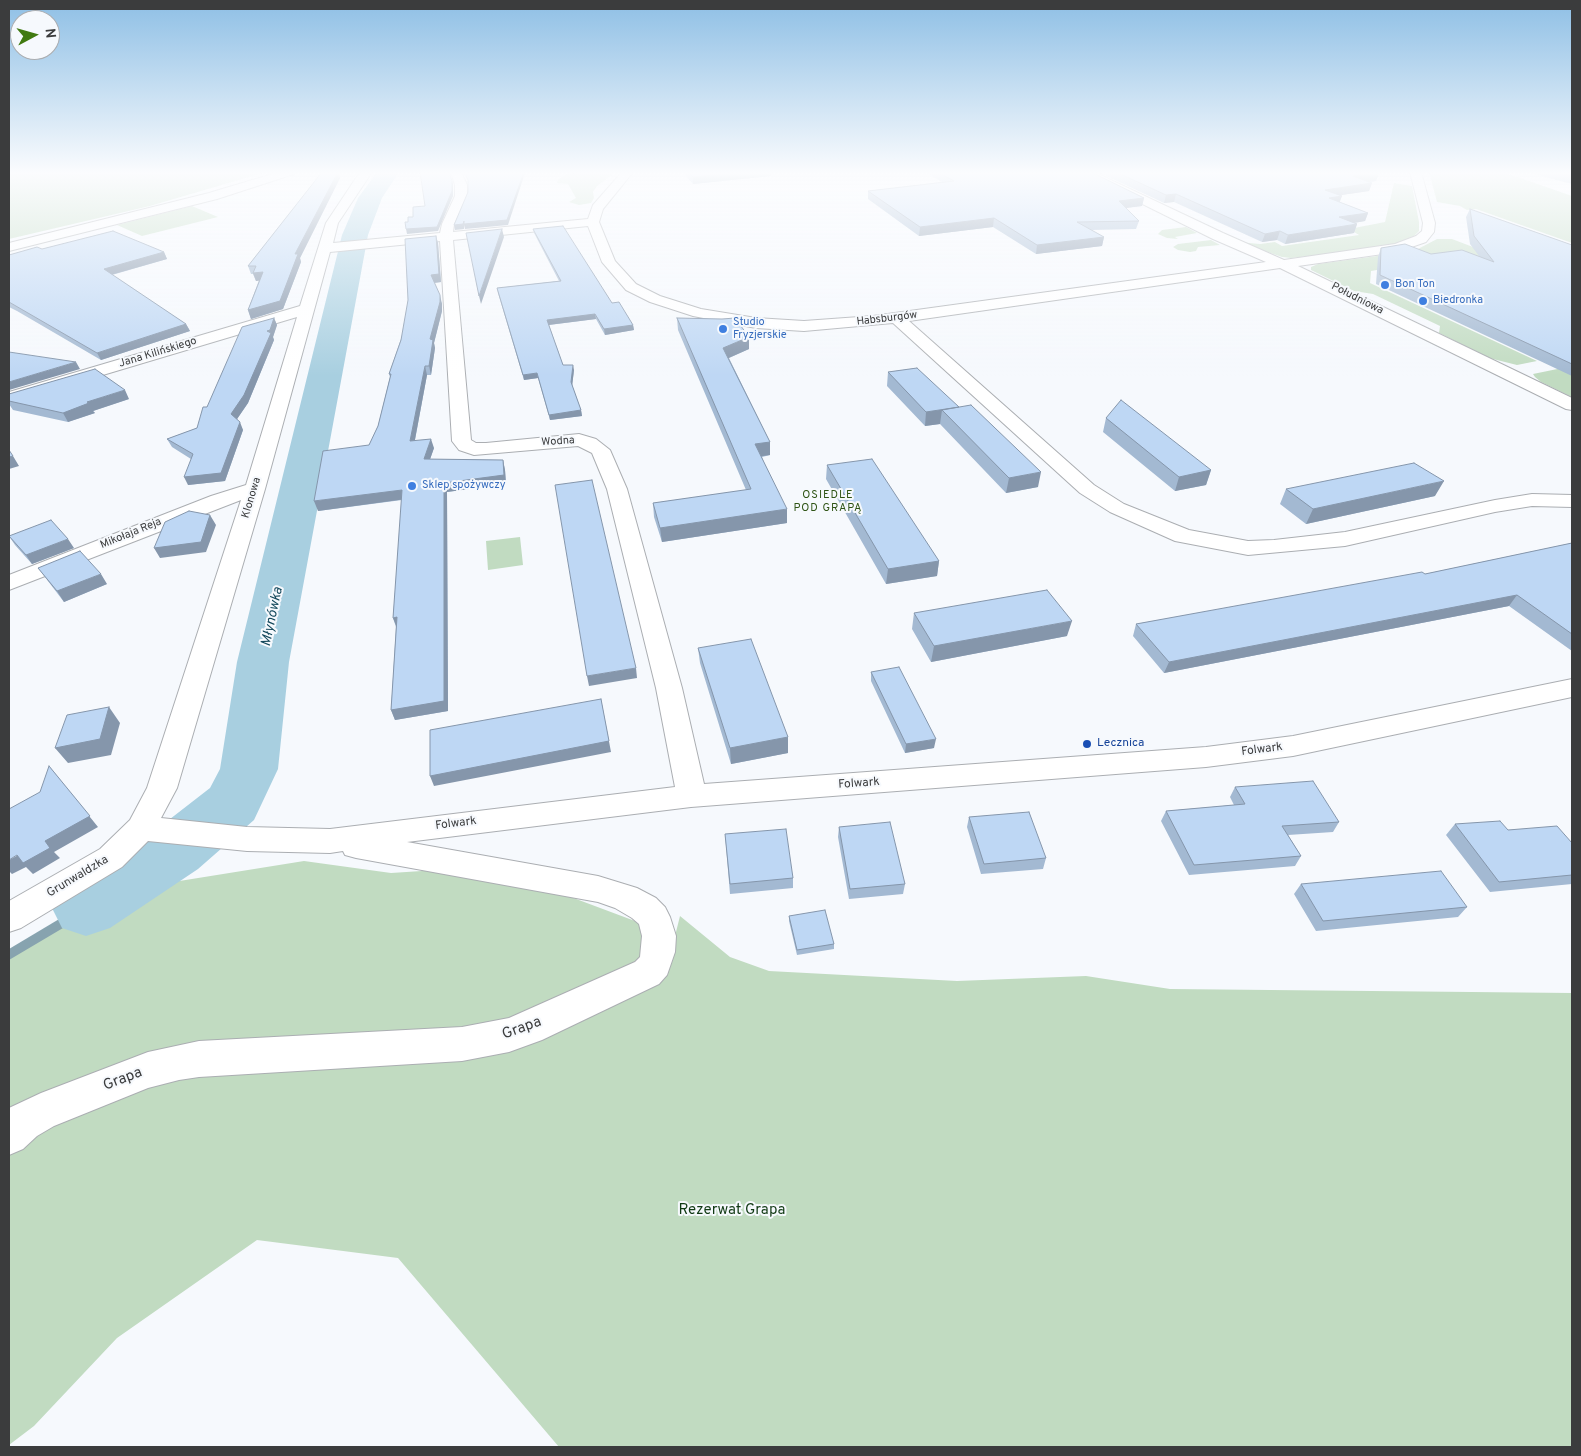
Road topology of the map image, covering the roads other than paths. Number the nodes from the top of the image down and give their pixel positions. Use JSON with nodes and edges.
{"nodes":[{"id":1,"x":37,"y":240,"type":"edge"},
{"id":2,"x":328,"y":240,"type":"edge"},
{"id":3,"x":406,"y":240,"type":"edge"},
{"id":4,"x":446,"y":240,"type":"edge"},
{"id":5,"x":600,"y":240,"type":"edge"},
{"id":6,"x":1227,"y":240,"type":"edge"},
{"id":7,"x":1418,"y":240,"type":"edge"},
{"id":8,"x":9,"y":247,"type":"edge"},
{"id":9,"x":326,"y":248,"type":"junction"},
{"id":10,"x":1284,"y":264,"type":"junction"},
{"id":11,"x":307,"y":309,"type":"junction"},
{"id":12,"x":897,"y":318,"type":"junction"},
{"id":13,"x":9,"y":398,"type":"edge"},
{"id":14,"x":1572,"y":405,"type":"edge"},
{"id":15,"x":255,"y":489,"type":"junction"},
{"id":16,"x":1572,"y":501,"type":"edge"},
{"id":17,"x":9,"y":583,"type":"edge"},
{"id":18,"x":1572,"y":688,"type":"edge"},
{"id":19,"x":691,"y":796,"type":"junction"},
{"id":20,"x":141,"y":828,"type":"junction"},
{"id":21,"x":330,"y":841,"type":"junction"},
{"id":22,"x":9,"y":918,"type":"edge"},
{"id":23,"x":9,"y":1135,"type":"edge"}],
"edges":[{"from":1,"to":8,"type":"street"},
{"from":2,"to":9,"type":"street","name":"Klonowa"},
{"from":3,"to":9,"type":"street"},
{"from":4,"to":19,"type":"street","name":"Wodna"},
{"from":5,"to":12,"type":"street","name":"Habsburgów"},
{"from":6,"to":10,"type":"street","name":"Południowa"},
{"from":7,"to":10,"type":"street","name":"Habsburgów"},
{"from":9,"to":11,"type":"street","name":"Klonowa"},
{"from":10,"to":12,"type":"street","name":"Habsburgów"},
{"from":10,"to":14,"type":"street","name":"Południowa"},
{"from":11,"to":13,"type":"street","name":"Jana Kilińskiego"},
{"from":11,"to":15,"type":"street","name":"Klonowa"},
{"from":12,"to":16,"type":"street"},
{"from":15,"to":17,"type":"street","name":"Mikołaja Reja"},
{"from":15,"to":20,"type":"street","name":"Klonowa"},
{"from":18,"to":19,"type":"street","name":"Folwark"},
{"from":19,"to":21,"type":"street","name":"Folwark"},
{"from":20,"to":21,"type":"street","name":"Folwark"},
{"from":20,"to":22,"type":"street","name":"Grunwaldzka"},
{"from":21,"to":23,"type":"street","name":"Grapa"}]}
